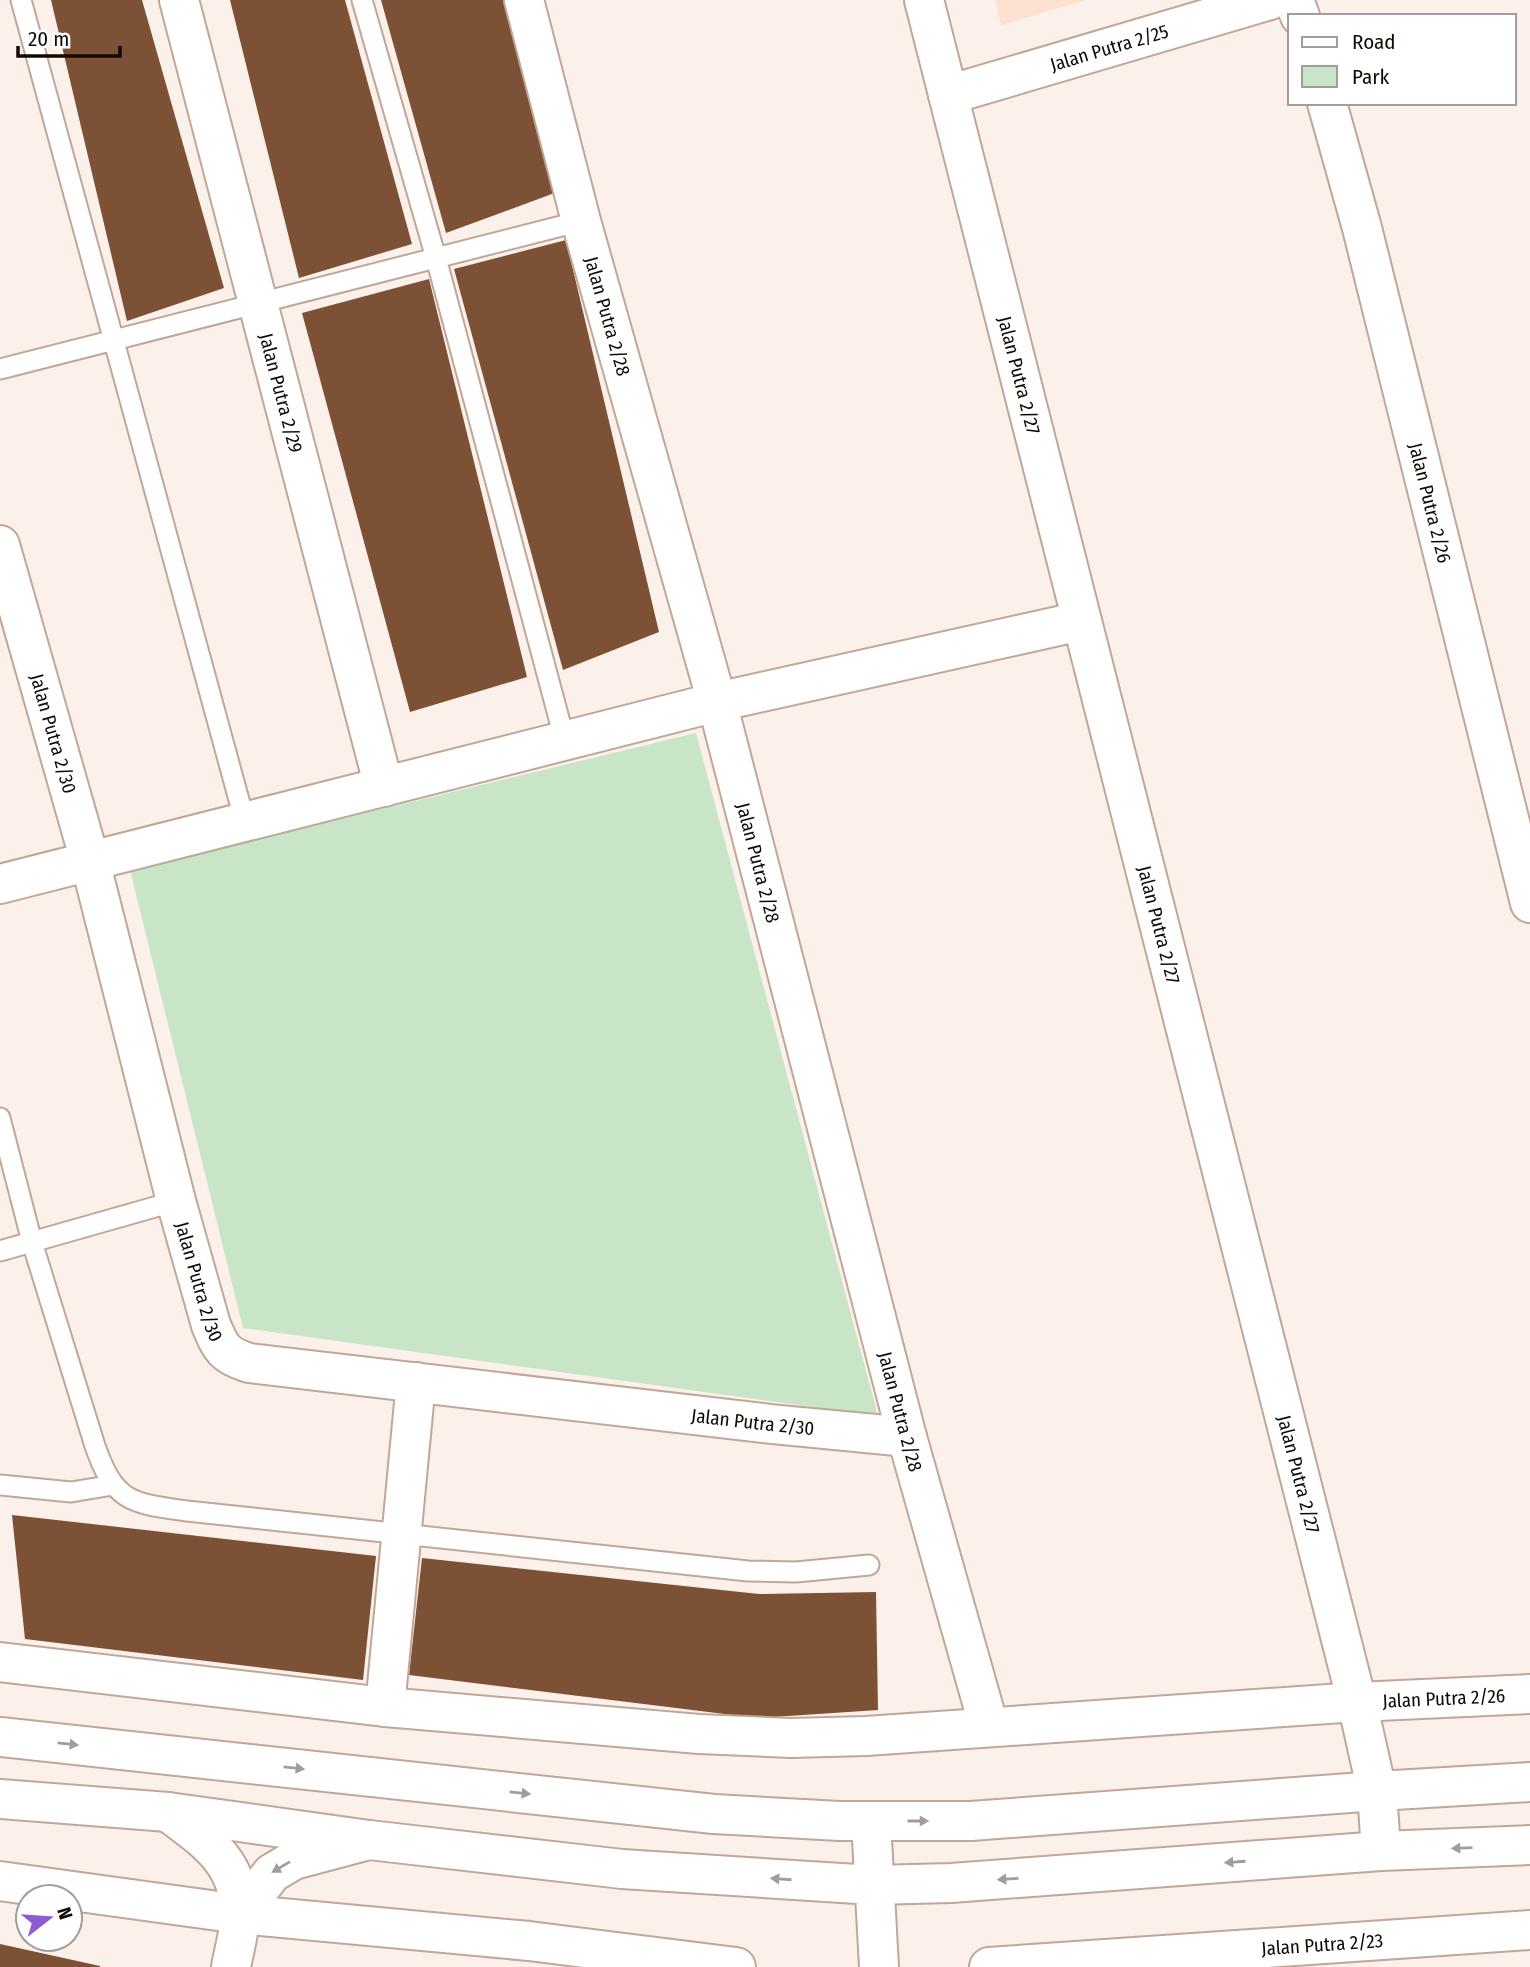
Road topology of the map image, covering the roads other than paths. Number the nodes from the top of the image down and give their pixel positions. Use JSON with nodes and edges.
{"nodes":[{"id":1,"x":21,"y":0,"type":"edge"},
{"id":2,"x":179,"y":0,"type":"edge"},
{"id":3,"x":362,"y":0,"type":"edge"},
{"id":4,"x":524,"y":0,"type":"edge"},
{"id":5,"x":924,"y":0,"type":"edge"},
{"id":6,"x":1270,"y":0,"type":"edge"},
{"id":7,"x":948,"y":95,"type":"junction"},
{"id":8,"x":1328,"y":105,"type":"edge"},
{"id":9,"x":581,"y":221,"type":"junction"},
{"id":10,"x":436,"y":258,"type":"junction"},
{"id":11,"x":259,"y":303,"type":"junction"},
{"id":12,"x":114,"y":340,"type":"junction"},
{"id":13,"x":0,"y":369,"type":"edge"},
{"id":14,"x":0,"y":545,"type":"edge"},
{"id":15,"x":1081,"y":621,"type":"junction"},
{"id":16,"x":717,"y":702,"type":"junction"},
{"id":17,"x":565,"y":741,"type":"junction"},
{"id":18,"x":384,"y":787,"type":"junction"},
{"id":19,"x":245,"y":822,"type":"junction"},
{"id":20,"x":90,"y":861,"type":"junction"},
{"id":21,"x":0,"y":884,"type":"edge"},
{"id":22,"x":1530,"y":903,"type":"edge"},
{"id":23,"x":0,"y":1118,"type":"edge"},
{"id":24,"x":176,"y":1201,"type":"junction"},
{"id":25,"x":32,"y":1242,"type":"junction"},
{"id":26,"x":0,"y":1251,"type":"edge"},
{"id":27,"x":416,"y":1382,"type":"junction"},
{"id":28,"x":906,"y":1437,"type":"junction"},
{"id":29,"x":0,"y":1485,"type":"edge"},
{"id":30,"x":113,"y":1485,"type":"junction"},
{"id":31,"x":401,"y":1534,"type":"junction"},
{"id":32,"x":869,"y":1565,"type":"dead end"},
{"id":33,"x":0,"y":1662,"type":"edge"},
{"id":34,"x":1530,"y":1693,"type":"edge"},
{"id":35,"x":1357,"y":1702,"type":"junction"},
{"id":36,"x":385,"y":1707,"type":"junction"},
{"id":37,"x":989,"y":1727,"type":"junction"},
{"id":38,"x":0,"y":1737,"type":"edge"},
{"id":39,"x":1530,"y":1782,"type":"edge"},
{"id":40,"x":1377,"y":1791,"type":"junction"},
{"id":41,"x":0,"y":1799,"type":"edge"},
{"id":42,"x":168,"y":1812,"type":"junction"},
{"id":43,"x":871,"y":1821,"type":"junction"},
{"id":44,"x":369,"y":1840,"type":"junction"},
{"id":45,"x":1530,"y":1845,"type":"edge"},
{"id":46,"x":1381,"y":1851,"type":"junction"},
{"id":47,"x":0,"y":1881,"type":"edge"},
{"id":48,"x":873,"y":1885,"type":"junction"},
{"id":49,"x":240,"y":1914,"type":"junction"},
{"id":50,"x":1530,"y":1930,"type":"edge"},
{"id":51,"x":232,"y":1967,"type":"edge"},
{"id":52,"x":736,"y":1967,"type":"edge"},
{"id":53,"x":879,"y":1967,"type":"edge"},
{"id":54,"x":989,"y":1967,"type":"edge"}],
"edges":[{"from":1,"to":12,"type":"lane"},
{"from":2,"to":11,"type":"street","name":"Jalan Putra 2/29"},
{"from":3,"to":10,"type":"lane"},
{"from":4,"to":9,"type":"street","name":"Jalan Putra 2/28"},
{"from":5,"to":7,"type":"street","name":"Jalan Putra 2/27"},
{"from":6,"to":7,"type":"street","name":"Jalan Putra 2/25"},
{"from":7,"to":15,"type":"street","name":"Jalan Putra 2/27"},
{"from":8,"to":22,"type":"street","name":"Jalan Putra 2/26"},
{"from":9,"to":10,"type":"lane"},
{"from":9,"to":16,"type":"street","name":"Jalan Putra 2/28"},
{"from":10,"to":11,"type":"lane"},
{"from":10,"to":17,"type":"lane"},
{"from":11,"to":12,"type":"lane"},
{"from":11,"to":18,"type":"street","name":"Jalan Putra 2/29"},
{"from":12,"to":13,"type":"lane"},
{"from":12,"to":19,"type":"lane"},
{"from":14,"to":20,"type":"street","name":"Jalan Putra 2/30"},
{"from":15,"to":16,"type":"street"},
{"from":15,"to":35,"type":"street","name":"Jalan Putra 2/27"},
{"from":16,"to":17,"type":"street"},
{"from":16,"to":28,"type":"street","name":"Jalan Putra 2/28"},
{"from":17,"to":18,"type":"street"},
{"from":18,"to":19,"type":"street"},
{"from":19,"to":20,"type":"street"},
{"from":20,"to":21,"type":"street"},
{"from":20,"to":24,"type":"street","name":"Jalan Putra 2/30"},
{"from":23,"to":25,"type":"lane"},
{"from":24,"to":25,"type":"lane"},
{"from":24,"to":27,"type":"street","name":"Jalan Putra 2/30"},
{"from":25,"to":26,"type":"lane"},
{"from":25,"to":30,"type":"lane"},
{"from":27,"to":28,"type":"street","name":"Jalan Putra 2/30"},
{"from":27,"to":31,"type":"street"},
{"from":28,"to":37,"type":"street","name":"Jalan Putra 2/28"},
{"from":29,"to":30,"type":"lane"},
{"from":30,"to":31,"type":"lane"},
{"from":31,"to":32,"type":"lane"},
{"from":31,"to":36,"type":"street"},
{"from":33,"to":36,"type":"street","name":"Jalan Putra 2/26"},
{"from":34,"to":35,"type":"street","name":"Jalan Putra 2/26"},
{"from":35,"to":37,"type":"street","name":"Jalan Putra 2/26"},
{"from":35,"to":40,"type":"street","name":"Jalan Putra 2/27"},
{"from":36,"to":37,"type":"street","name":"Jalan Putra 2/26"},
{"from":38,"to":43,"type":"street","one_way":true},
{"from":39,"to":40,"type":"street"},
{"from":43,"to":40,"type":"street","one_way":true},
{"from":40,"to":46,"type":"street","name":"Jalan Putra 2/27"},
{"from":41,"to":42,"type":"street"},
{"from":42,"to":44,"type":"street"},
{"from":42,"to":49,"type":"street"},
{"from":43,"to":48,"type":"street"},
{"from":48,"to":44,"type":"street","one_way":true},
{"from":44,"to":49,"type":"street","one_way":true},
{"from":45,"to":46,"type":"street","one_way":true},
{"from":46,"to":48,"type":"street","one_way":true},
{"from":47,"to":49,"type":"street"},
{"from":48,"to":53,"type":"street"},
{"from":49,"to":51,"type":"street"},
{"from":49,"to":52,"type":"street"},
{"from":50,"to":54,"type":"street","name":"Jalan Putra 2/23"}]}
